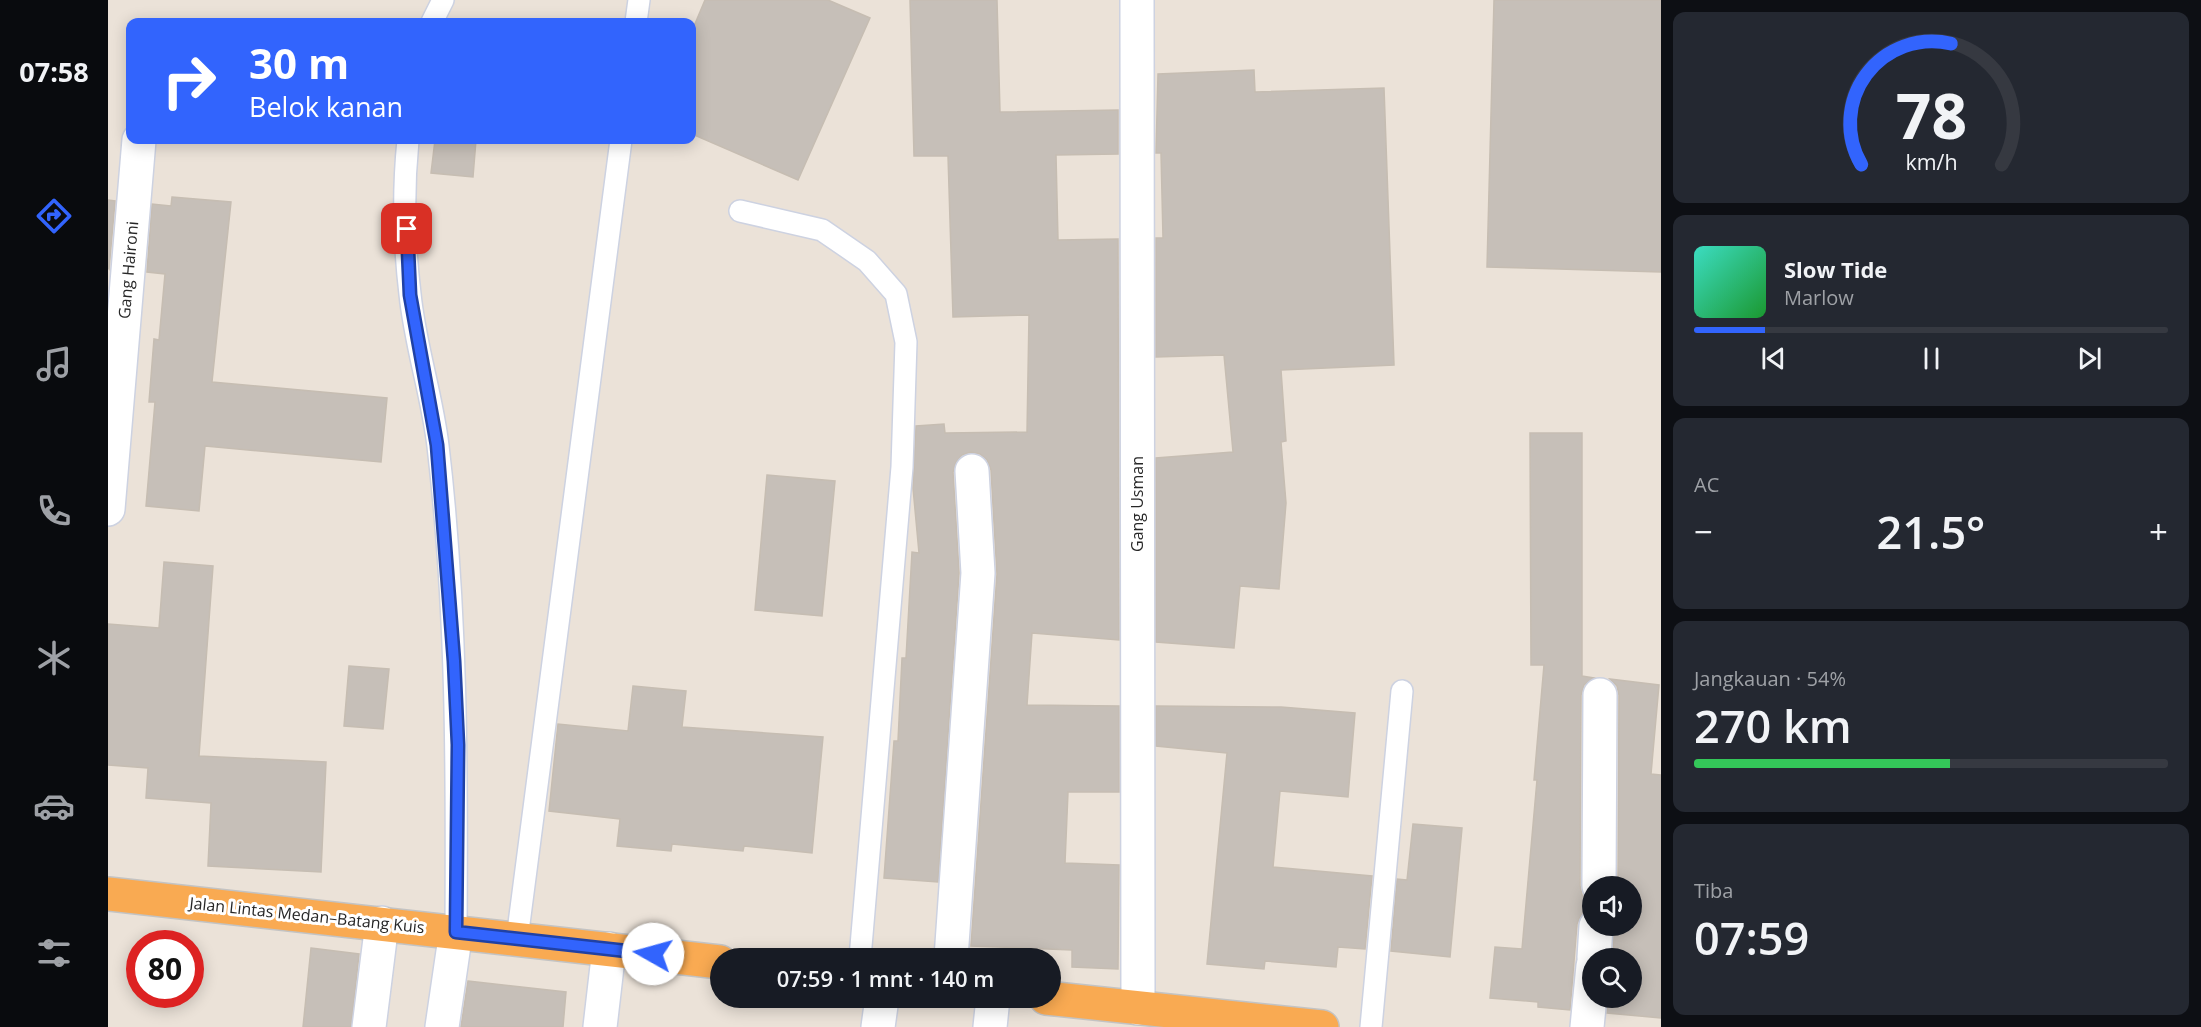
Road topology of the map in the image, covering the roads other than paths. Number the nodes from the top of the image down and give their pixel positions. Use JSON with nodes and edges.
{"nodes":[{"id":1,"x":443,"y":0,"type":"edge"},
{"id":2,"x":639,"y":0,"type":"edge"},
{"id":3,"x":1137,"y":0,"type":"edge"},
{"id":4,"x":434,"y":18,"type":"edge"},
{"id":5,"x":637,"y":18,"type":"edge"},
{"id":6,"x":139,"y":144,"type":"edge"},
{"id":7,"x":408,"y":144,"type":"edge"},
{"id":8,"x":620,"y":144,"type":"edge"},
{"id":9,"x":740,"y":211,"type":"dead end"},
{"id":10,"x":972,"y":471,"type":"dead end"},
{"id":11,"x":108,"y":509,"type":"edge"},
{"id":12,"x":1402,"y":691,"type":"dead end"},
{"id":13,"x":1600,"y":695,"type":"dead end"},
{"id":14,"x":1599,"y":876,"type":"edge"},
{"id":15,"x":108,"y":894,"type":"edge"},
{"id":16,"x":382,"y":923,"type":"junction"},
{"id":17,"x":456,"y":932,"type":"junction"},
{"id":18,"x":518,"y":939,"type":"junction"},
{"id":19,"x":861,"y":948,"type":"edge"},
{"id":20,"x":952,"y":948,"type":"edge"},
{"id":21,"x":609,"y":949,"type":"junction"},
{"id":22,"x":710,"y":961,"type":"edge"},
{"id":23,"x":1061,"y":1000,"type":"edge"},
{"id":24,"x":881,"y":1008,"type":"edge"},
{"id":25,"x":992,"y":1008,"type":"edge"},
{"id":26,"x":1138,"y":1008,"type":"junction"},
{"id":27,"x":1589,"y":1008,"type":"edge"},
{"id":28,"x":369,"y":1027,"type":"edge"},
{"id":29,"x":442,"y":1027,"type":"edge"},
{"id":30,"x":600,"y":1027,"type":"edge"},
{"id":31,"x":878,"y":1027,"type":"edge"},
{"id":32,"x":990,"y":1027,"type":"edge"},
{"id":33,"x":1323,"y":1027,"type":"edge"},
{"id":34,"x":1371,"y":1027,"type":"edge"},
{"id":35,"x":1587,"y":1027,"type":"edge"}],
"edges":[{"from":1,"to":4,"type":"lane"},
{"from":2,"to":5,"type":"lane"},
{"from":3,"to":26,"type":"street","name":"Gang Usman"},
{"from":6,"to":11,"type":"street","name":"Gang Haironi"},
{"from":7,"to":17,"type":"lane"},
{"from":8,"to":18,"type":"lane"},
{"from":9,"to":19,"type":"lane"},
{"from":10,"to":20,"type":"street"},
{"from":12,"to":34,"type":"lane"},
{"from":13,"to":14,"type":"street"},
{"from":15,"to":16,"type":"highway","name":"Jalan Lintas Medan–Batang Kuis"},
{"from":16,"to":17,"type":"highway","name":"Jalan Lintas Medan–Batang Kuis"},
{"from":16,"to":28,"type":"street"},
{"from":17,"to":18,"type":"highway","name":"Jalan Lintas Medan–Batang Kuis"},
{"from":17,"to":29,"type":"street"},
{"from":18,"to":21,"type":"highway","name":"Jalan Lintas Medan–Batang Kuis"},
{"from":21,"to":22,"type":"highway","name":"Jalan Lintas Medan–Batang Kuis"},
{"from":21,"to":30,"type":"street"},
{"from":23,"to":26,"type":"highway"},
{"from":24,"to":31,"type":"street"},
{"from":25,"to":32,"type":"street"},
{"from":26,"to":33,"type":"highway"},
{"from":27,"to":35,"type":"street"}]}
